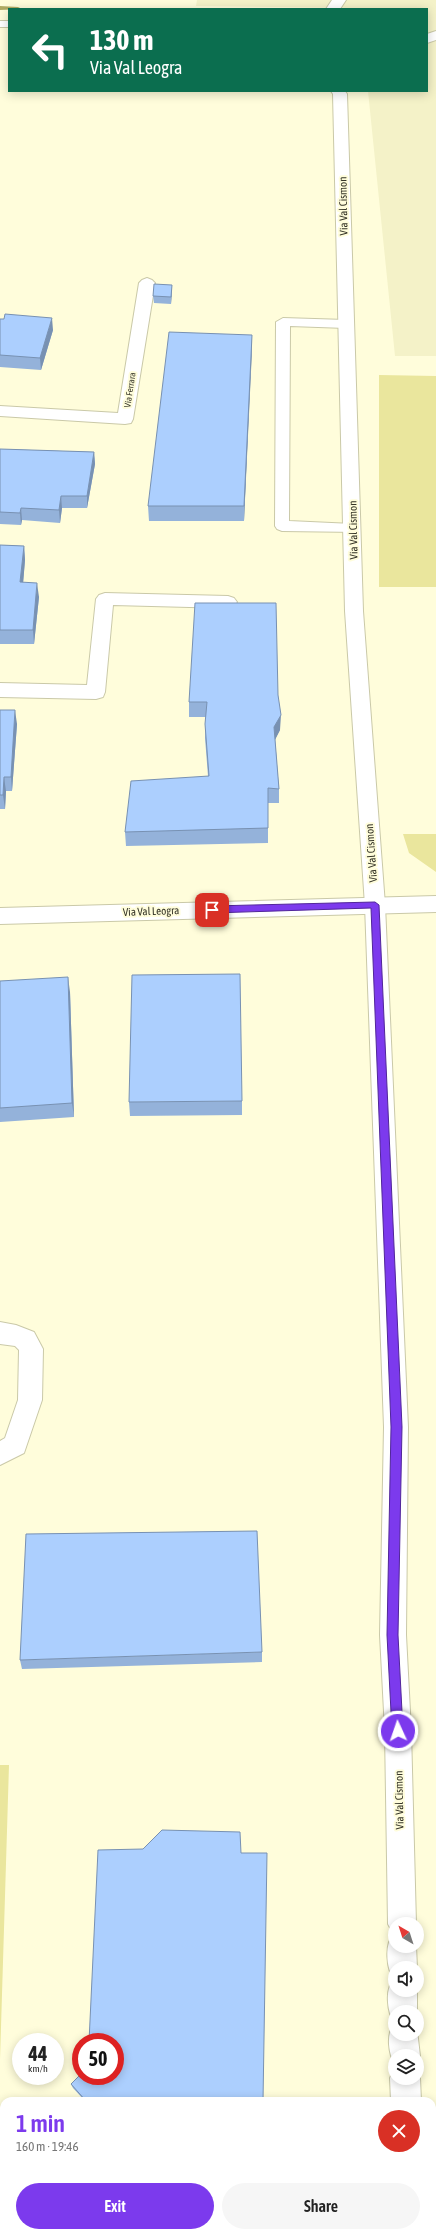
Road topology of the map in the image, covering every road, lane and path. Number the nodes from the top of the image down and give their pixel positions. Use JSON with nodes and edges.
{"nodes":[{"id":1,"x":340,"y":92,"type":"edge"},
{"id":2,"x":147,"y":283,"type":"dead end"},
{"id":3,"x":346,"y":324,"type":"junction"},
{"id":4,"x":0,"y":411,"type":"edge"},
{"id":5,"x":353,"y":529,"type":"junction"},
{"id":6,"x":228,"y":602,"type":"edge"},
{"id":7,"x":0,"y":690,"type":"edge"},
{"id":8,"x":436,"y":904,"type":"edge"},
{"id":9,"x":375,"y":905,"type":"junction"},
{"id":10,"x":0,"y":916,"type":"edge"},
{"id":11,"x":0,"y":1334,"type":"edge"},
{"id":12,"x":0,"y":1454,"type":"edge"},
{"id":13,"x":402,"y":1917,"type":"edge"},
{"id":14,"x":405,"y":2085,"type":"edge"},
{"id":15,"x":406,"y":2097,"type":"edge"}],
"edges":[{"from":1,"to":3,"type":"main road","name":"Via Val Cismon"},
{"from":2,"to":4,"type":"main road","name":"Via Ferrara"},
{"from":3,"to":5,"type":"main road","name":"Via Val Cismon"},
{"from":3,"to":5,"type":"lane"},
{"from":5,"to":9,"type":"main road","name":"Via Val Cismon"},
{"from":6,"to":7,"type":"main road"},
{"from":8,"to":9,"type":"main road","name":"Via Val Leogra"},
{"from":9,"to":10,"type":"main road","name":"Via Val Leogra"},
{"from":9,"to":13,"type":"main road","name":"Via Val Cismon"},
{"from":11,"to":12,"type":"main road"},
{"from":14,"to":15,"type":"main road"}]}
